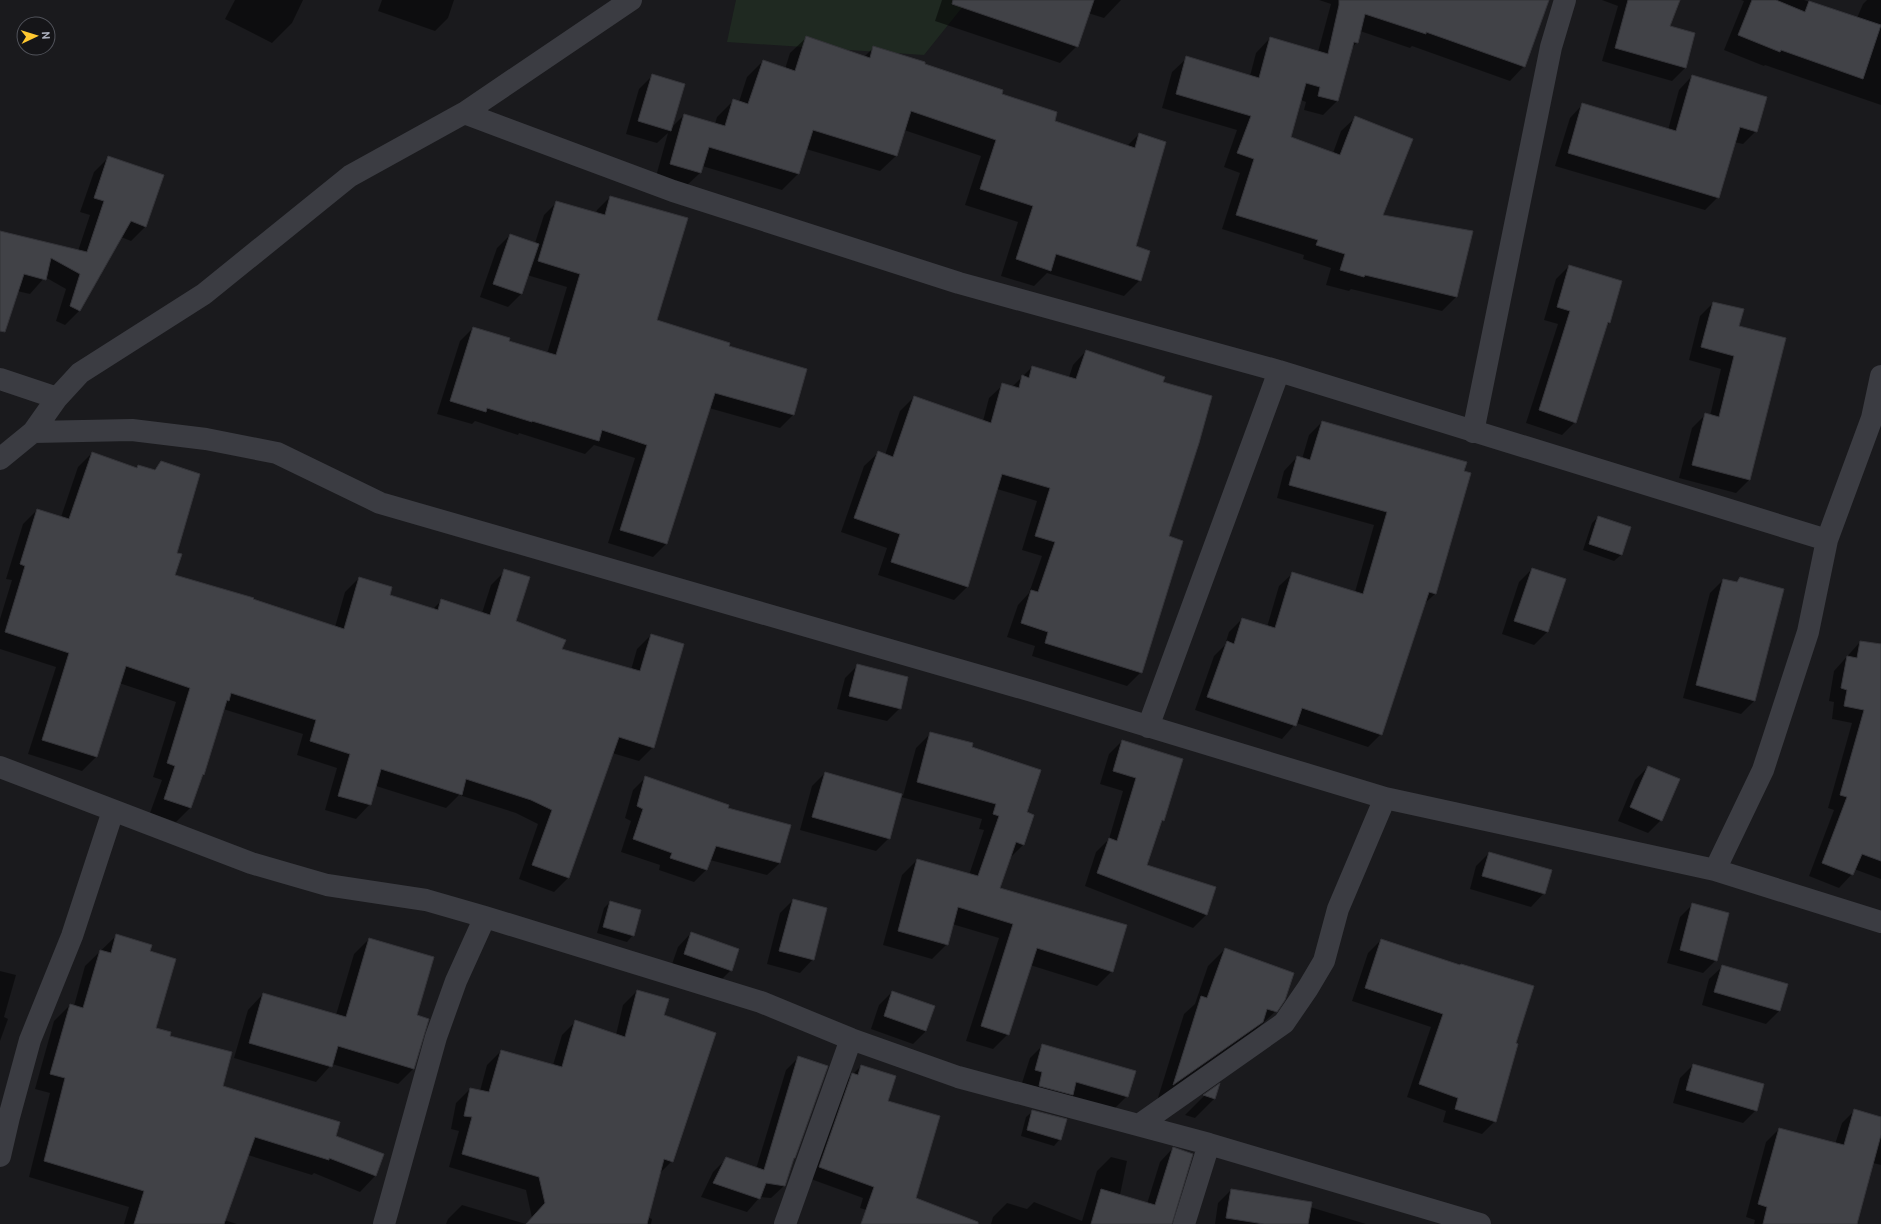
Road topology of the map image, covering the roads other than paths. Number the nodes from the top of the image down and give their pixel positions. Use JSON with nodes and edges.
{"nodes":[{"id":1,"x":631,"y":0,"type":"edge"},
{"id":2,"x":1565,"y":0,"type":"edge"},
{"id":3,"x":464,"y":113,"type":"junction"},
{"id":4,"x":1279,"y":371,"type":"junction"},
{"id":5,"x":1881,"y":376,"type":"edge"},
{"id":6,"x":0,"y":378,"type":"edge"},
{"id":7,"x":57,"y":398,"type":"junction"},
{"id":8,"x":33,"y":432,"type":"junction"},
{"id":9,"x":1473,"y":432,"type":"junction"},
{"id":10,"x":0,"y":459,"type":"edge"},
{"id":11,"x":1827,"y":540,"type":"junction"},
{"id":12,"x":1148,"y":727,"type":"junction"},
{"id":13,"x":0,"y":767,"type":"edge"},
{"id":14,"x":1385,"y":798,"type":"junction"},
{"id":15,"x":113,"y":811,"type":"junction"},
{"id":16,"x":1715,"y":870,"type":"junction"},
{"id":17,"x":485,"y":916,"type":"junction"},
{"id":18,"x":1881,"y":922,"type":"edge"},
{"id":19,"x":851,"y":1038,"type":"junction"},
{"id":20,"x":1139,"y":1125,"type":"junction"},
{"id":21,"x":1209,"y":1144,"type":"junction"},
{"id":22,"x":0,"y":1156,"type":"edge"},
{"id":23,"x":384,"y":1224,"type":"edge"},
{"id":24,"x":785,"y":1224,"type":"edge"},
{"id":25,"x":1184,"y":1224,"type":"edge"},
{"id":26,"x":1480,"y":1224,"type":"edge"}],
"edges":[{"from":1,"to":3,"type":"street"},
{"from":2,"to":9,"type":"street"},
{"from":3,"to":4,"type":"street"},
{"from":3,"to":7,"type":"street"},
{"from":4,"to":9,"type":"street"},
{"from":4,"to":12,"type":"street"},
{"from":5,"to":11,"type":"street"},
{"from":6,"to":7,"type":"street"},
{"from":7,"to":8,"type":"street"},
{"from":8,"to":10,"type":"street"},
{"from":8,"to":12,"type":"street"},
{"from":9,"to":11,"type":"street"},
{"from":11,"to":16,"type":"street"},
{"from":12,"to":14,"type":"street"},
{"from":13,"to":15,"type":"street"},
{"from":14,"to":16,"type":"street"},
{"from":14,"to":20,"type":"street"},
{"from":15,"to":17,"type":"street"},
{"from":15,"to":22,"type":"street"},
{"from":16,"to":18,"type":"street"},
{"from":17,"to":19,"type":"street"},
{"from":17,"to":23,"type":"street"},
{"from":19,"to":20,"type":"street"},
{"from":19,"to":24,"type":"street"},
{"from":20,"to":21,"type":"street"},
{"from":21,"to":25,"type":"street"},
{"from":21,"to":26,"type":"street"}]}
